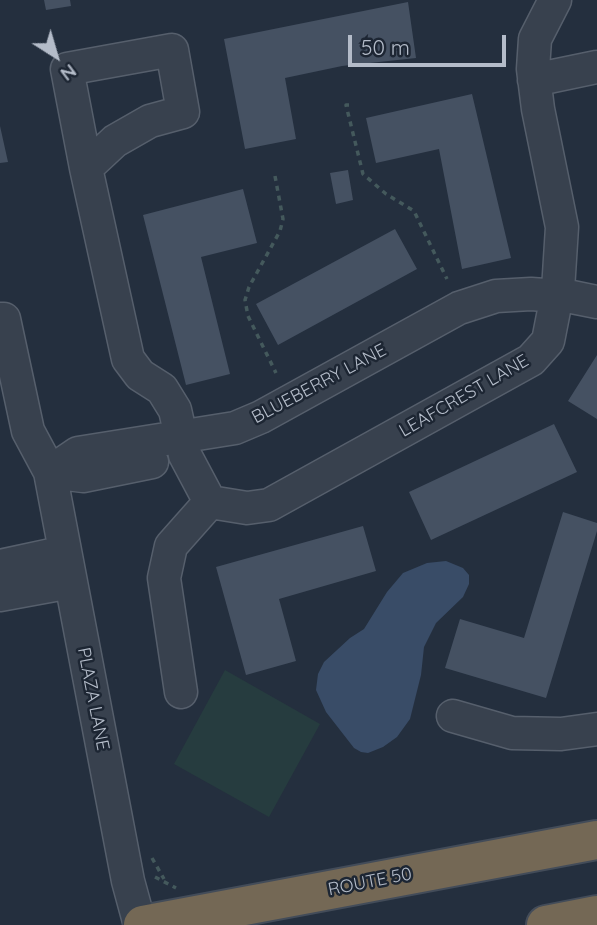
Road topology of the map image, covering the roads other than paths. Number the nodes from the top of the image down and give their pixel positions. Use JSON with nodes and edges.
{"nodes":[{"id":1,"x":555,"y":0,"type":"edge"},
{"id":2,"x":597,"y":67,"type":"edge"},
{"id":3,"x":534,"y":80,"type":"junction"},
{"id":4,"x":86,"y":168,"type":"dead end"},
{"id":5,"x":557,"y":296,"type":"junction"},
{"id":6,"x":597,"y":302,"type":"edge"},
{"id":7,"x":0,"y":319,"type":"edge"},
{"id":8,"x":182,"y":446,"type":"junction"},
{"id":9,"x":50,"y":472,"type":"junction"},
{"id":10,"x":210,"y":502,"type":"junction"},
{"id":11,"x":0,"y":566,"type":"edge"},
{"id":12,"x":68,"y":567,"type":"junction"},
{"id":13,"x":0,"y":594,"type":"edge"},
{"id":14,"x":181,"y":692,"type":"dead end"},
{"id":15,"x":453,"y":716,"type":"dead end"},
{"id":16,"x":597,"y":729,"type":"edge"},
{"id":17,"x":597,"y":840,"type":"edge"},
{"id":18,"x":597,"y":915,"type":"edge"},
{"id":19,"x":141,"y":925,"type":"edge"},
{"id":20,"x":546,"y":925,"type":"edge"}],
"edges":[{"from":1,"to":3,"type":"street","name":"LEAFCREST LANE"},
{"from":2,"to":3,"type":"street"},
{"from":3,"to":5,"type":"street","name":"LEAFCREST LANE"},
{"from":4,"to":8,"type":"street"},
{"from":5,"to":6,"type":"street","name":"BLUEBERRY LANE"},
{"from":5,"to":8,"type":"street","name":"BLUEBERRY LANE"},
{"from":5,"to":10,"type":"street","name":"LEAFCREST LANE"},
{"from":7,"to":9,"type":"street","name":"PLAZA LANE"},
{"from":8,"to":9,"type":"street","name":"BLUEBERRY LANE"},
{"from":8,"to":10,"type":"street"},
{"from":9,"to":12,"type":"street","name":"PLAZA LANE"},
{"from":10,"to":14,"type":"street"},
{"from":11,"to":12,"type":"street"},
{"from":12,"to":13,"type":"street"},
{"from":12,"to":19,"type":"street","name":"PLAZA LANE"},
{"from":15,"to":16,"type":"street"},
{"from":17,"to":19,"type":"highway","name":"ROUTE 50"},
{"from":18,"to":20,"type":"highway"}]}
